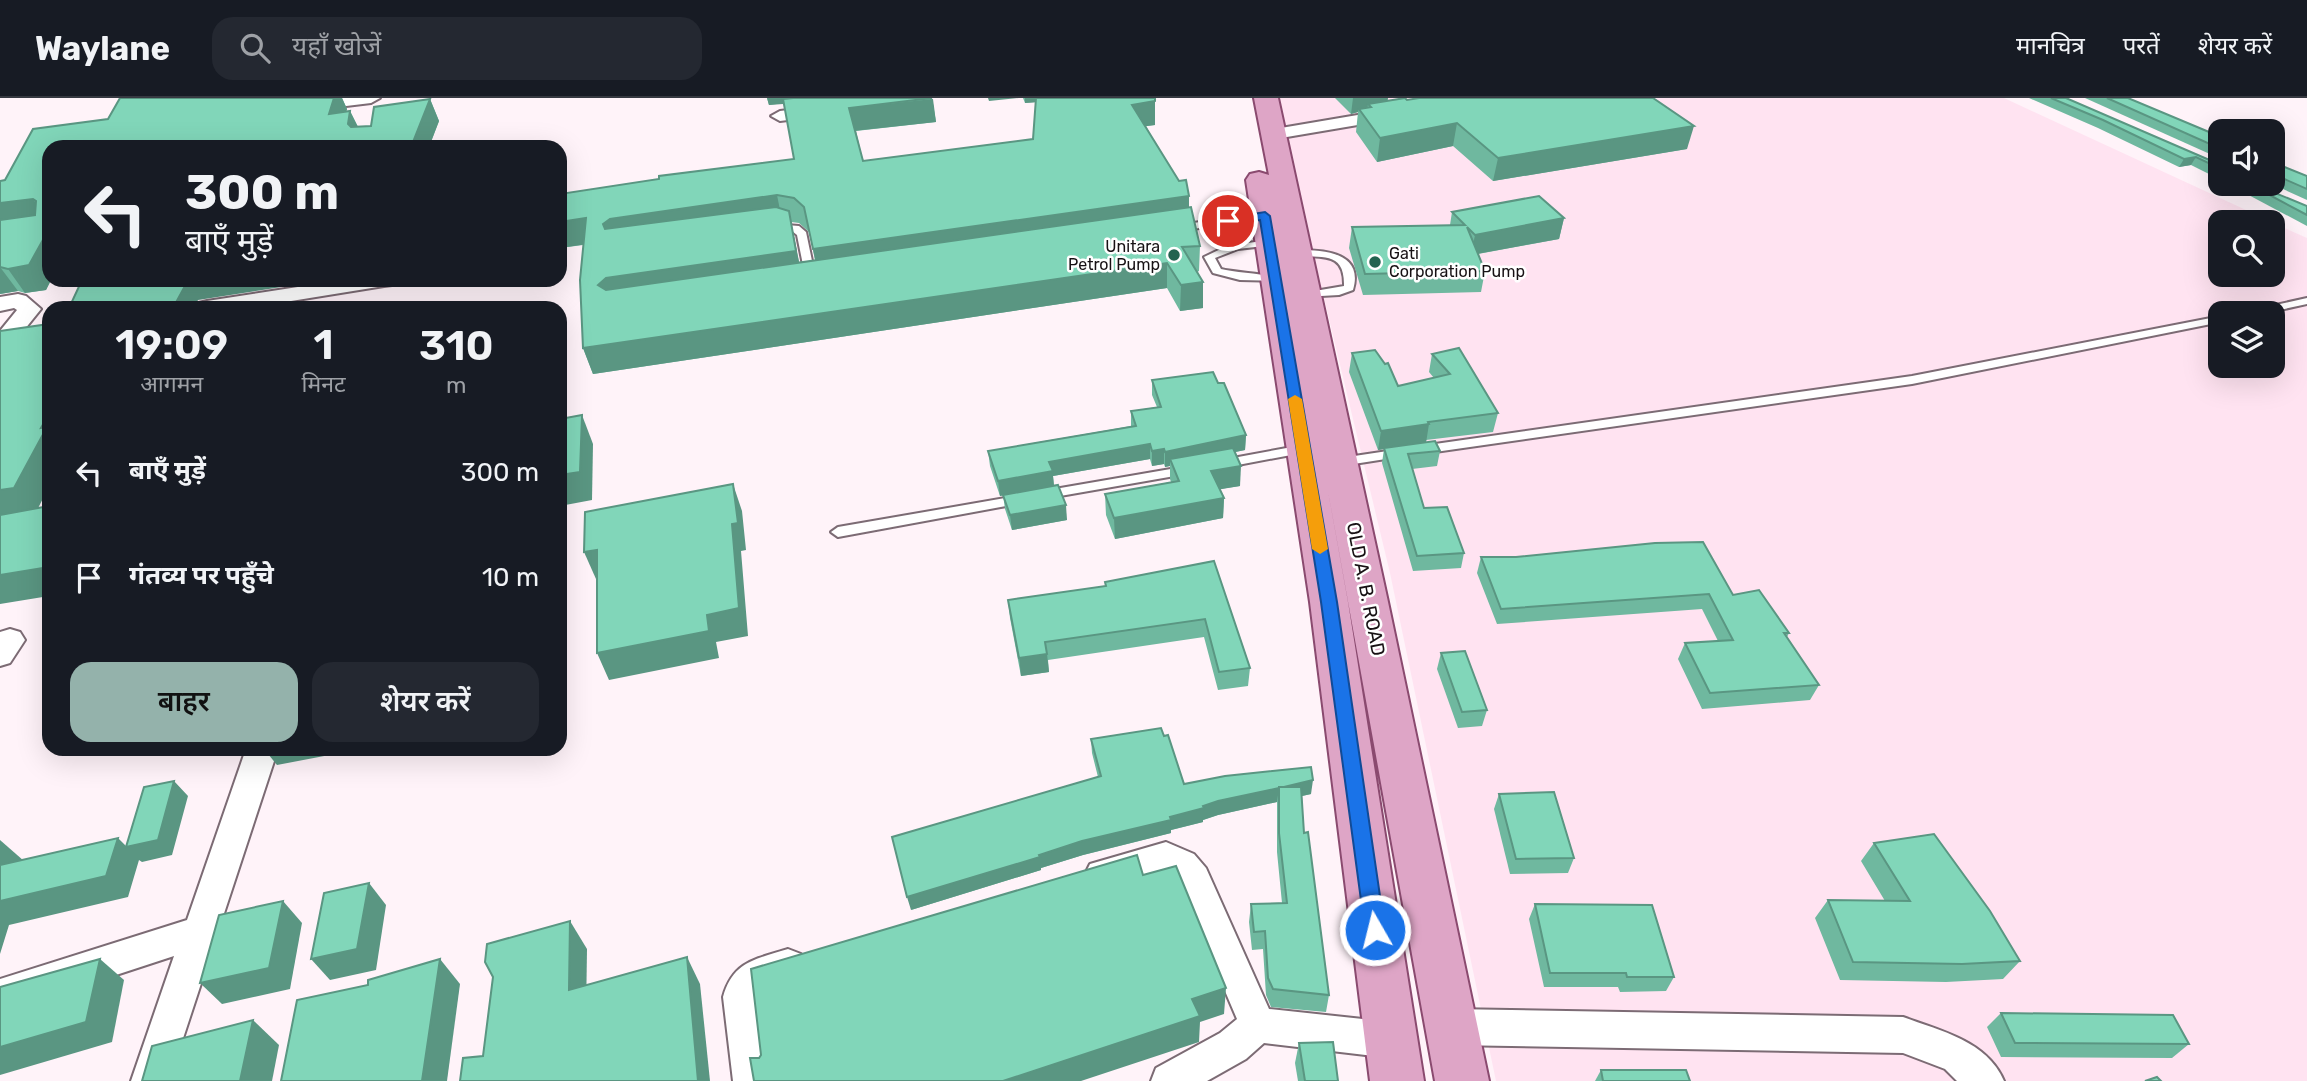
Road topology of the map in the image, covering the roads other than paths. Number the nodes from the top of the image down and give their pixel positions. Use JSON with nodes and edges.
{"nodes":[{"id":1,"x":245,"y":98,"type":"edge"},
{"id":2,"x":1245,"y":98,"type":"edge"},
{"id":3,"x":374,"y":102,"type":"edge"},
{"id":4,"x":844,"y":109,"type":"edge"},
{"id":5,"x":1411,"y":111,"type":"edge"},
{"id":6,"x":780,"y":116,"type":"dead end"},
{"id":7,"x":1271,"y":116,"type":"edge"},
{"id":8,"x":769,"y":228,"type":"edge"},
{"id":9,"x":1161,"y":231,"type":"edge"},
{"id":10,"x":1283,"y":257,"type":"junction"},
{"id":11,"x":825,"y":280,"type":"edge"},
{"id":12,"x":811,"y":282,"type":"junction"},
{"id":13,"x":798,"y":284,"type":"edge"},
{"id":14,"x":340,"y":287,"type":"edge"},
{"id":15,"x":251,"y":301,"type":"edge"},
{"id":16,"x":2307,"y":302,"type":"edge"},
{"id":17,"x":0,"y":304,"type":"edge"},
{"id":18,"x":2285,"y":306,"type":"edge"},
{"id":19,"x":2208,"y":322,"type":"edge"},
{"id":20,"x":37,"y":335,"type":"edge"},
{"id":21,"x":1,"y":342,"type":"edge"},
{"id":22,"x":1303,"y":449,"type":"junction"},
{"id":23,"x":1341,"y":462,"type":"junction"},
{"id":24,"x":838,"y":532,"type":"dead end"},
{"id":25,"x":260,"y":756,"type":"edge"},
{"id":26,"x":1074,"y":882,"type":"edge"},
{"id":27,"x":201,"y":931,"type":"junction"},
{"id":28,"x":814,"y":958,"type":"edge"},
{"id":29,"x":0,"y":996,"type":"edge"},
{"id":30,"x":1258,"y":1025,"type":"junction"},
{"id":31,"x":1451,"y":1027,"type":"junction"},
{"id":32,"x":1391,"y":1040,"type":"junction"},
{"id":33,"x":150,"y":1081,"type":"edge"},
{"id":34,"x":752,"y":1081,"type":"edge"},
{"id":35,"x":1170,"y":1081,"type":"edge"},
{"id":36,"x":1396,"y":1081,"type":"edge"},
{"id":37,"x":1462,"y":1081,"type":"edge"},
{"id":38,"x":1984,"y":1081,"type":"edge"}],
"edges":[{"from":1,"to":3,"type":"street"},
{"from":2,"to":10,"type":"main road","name":"OLD A. B. ROAD"},
{"from":4,"to":6,"type":"street"},
{"from":5,"to":7,"type":"street"},
{"from":7,"to":10,"type":"main road","name":"OLD A. B. ROAD"},
{"from":8,"to":12,"type":"lane"},
{"from":9,"to":10,"type":"lane"},
{"from":10,"to":10,"type":"lane"},
{"from":10,"to":22,"type":"main road","name":"OLD A. B. ROAD"},
{"from":10,"to":23,"type":"main road","name":"OLD A. B. ROAD"},
{"from":11,"to":12,"type":"lane"},
{"from":12,"to":13,"type":"lane"},
{"from":14,"to":15,"type":"street"},
{"from":16,"to":18,"type":"lane"},
{"from":17,"to":21,"type":"street"},
{"from":19,"to":23,"type":"lane"},
{"from":20,"to":21,"type":"street"},
{"from":22,"to":24,"type":"lane"},
{"from":22,"to":32,"type":"main road","name":"OLD A. B. ROAD"},
{"from":23,"to":31,"type":"main road","name":"OLD A. B. ROAD"},
{"from":25,"to":27,"type":"street"},
{"from":26,"to":30,"type":"street"},
{"from":27,"to":29,"type":"street"},
{"from":27,"to":33,"type":"street"},
{"from":28,"to":34,"type":"street"},
{"from":30,"to":32,"type":"street"},
{"from":30,"to":35,"type":"street"},
{"from":31,"to":37,"type":"main road","name":"OLD A. B. ROAD"},
{"from":31,"to":38,"type":"street"},
{"from":32,"to":36,"type":"main road","name":"OLD A. B. ROAD"}]}
